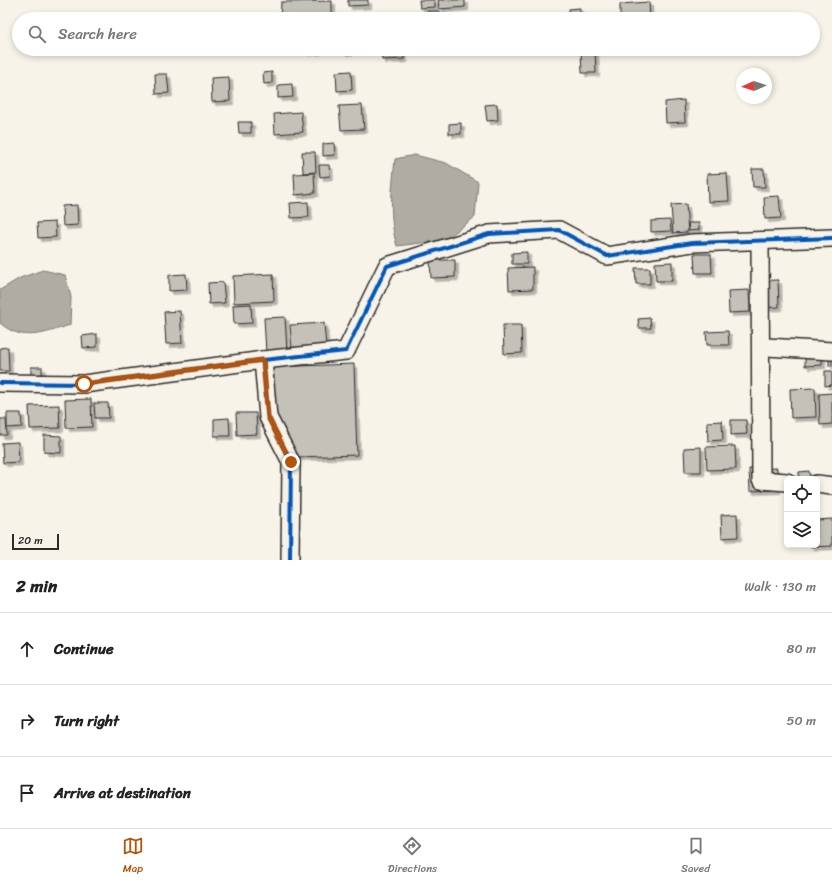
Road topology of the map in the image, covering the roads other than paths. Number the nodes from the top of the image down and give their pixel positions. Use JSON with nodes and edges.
{"nodes":[{"id":1,"x":832,"y":238,"type":"edge"},
{"id":2,"x":760,"y":241,"type":"junction"},
{"id":3,"x":767,"y":347,"type":"dead end"},
{"id":4,"x":832,"y":351,"type":"edge"},
{"id":5,"x":263,"y":360,"type":"junction"},
{"id":6,"x":0,"y":383,"type":"edge"},
{"id":7,"x":784,"y":482,"type":"edge"},
{"id":8,"x":820,"y":484,"type":"edge"},
{"id":9,"x":832,"y":486,"type":"edge"},
{"id":10,"x":290,"y":560,"type":"edge"}],
"edges":[{"from":1,"to":2,"type":"street"},
{"from":2,"to":5,"type":"street"},
{"from":2,"to":7,"type":"street"},
{"from":3,"to":4,"type":"street"},
{"from":5,"to":6,"type":"street"},
{"from":5,"to":10,"type":"street"},
{"from":8,"to":9,"type":"street"}]}
